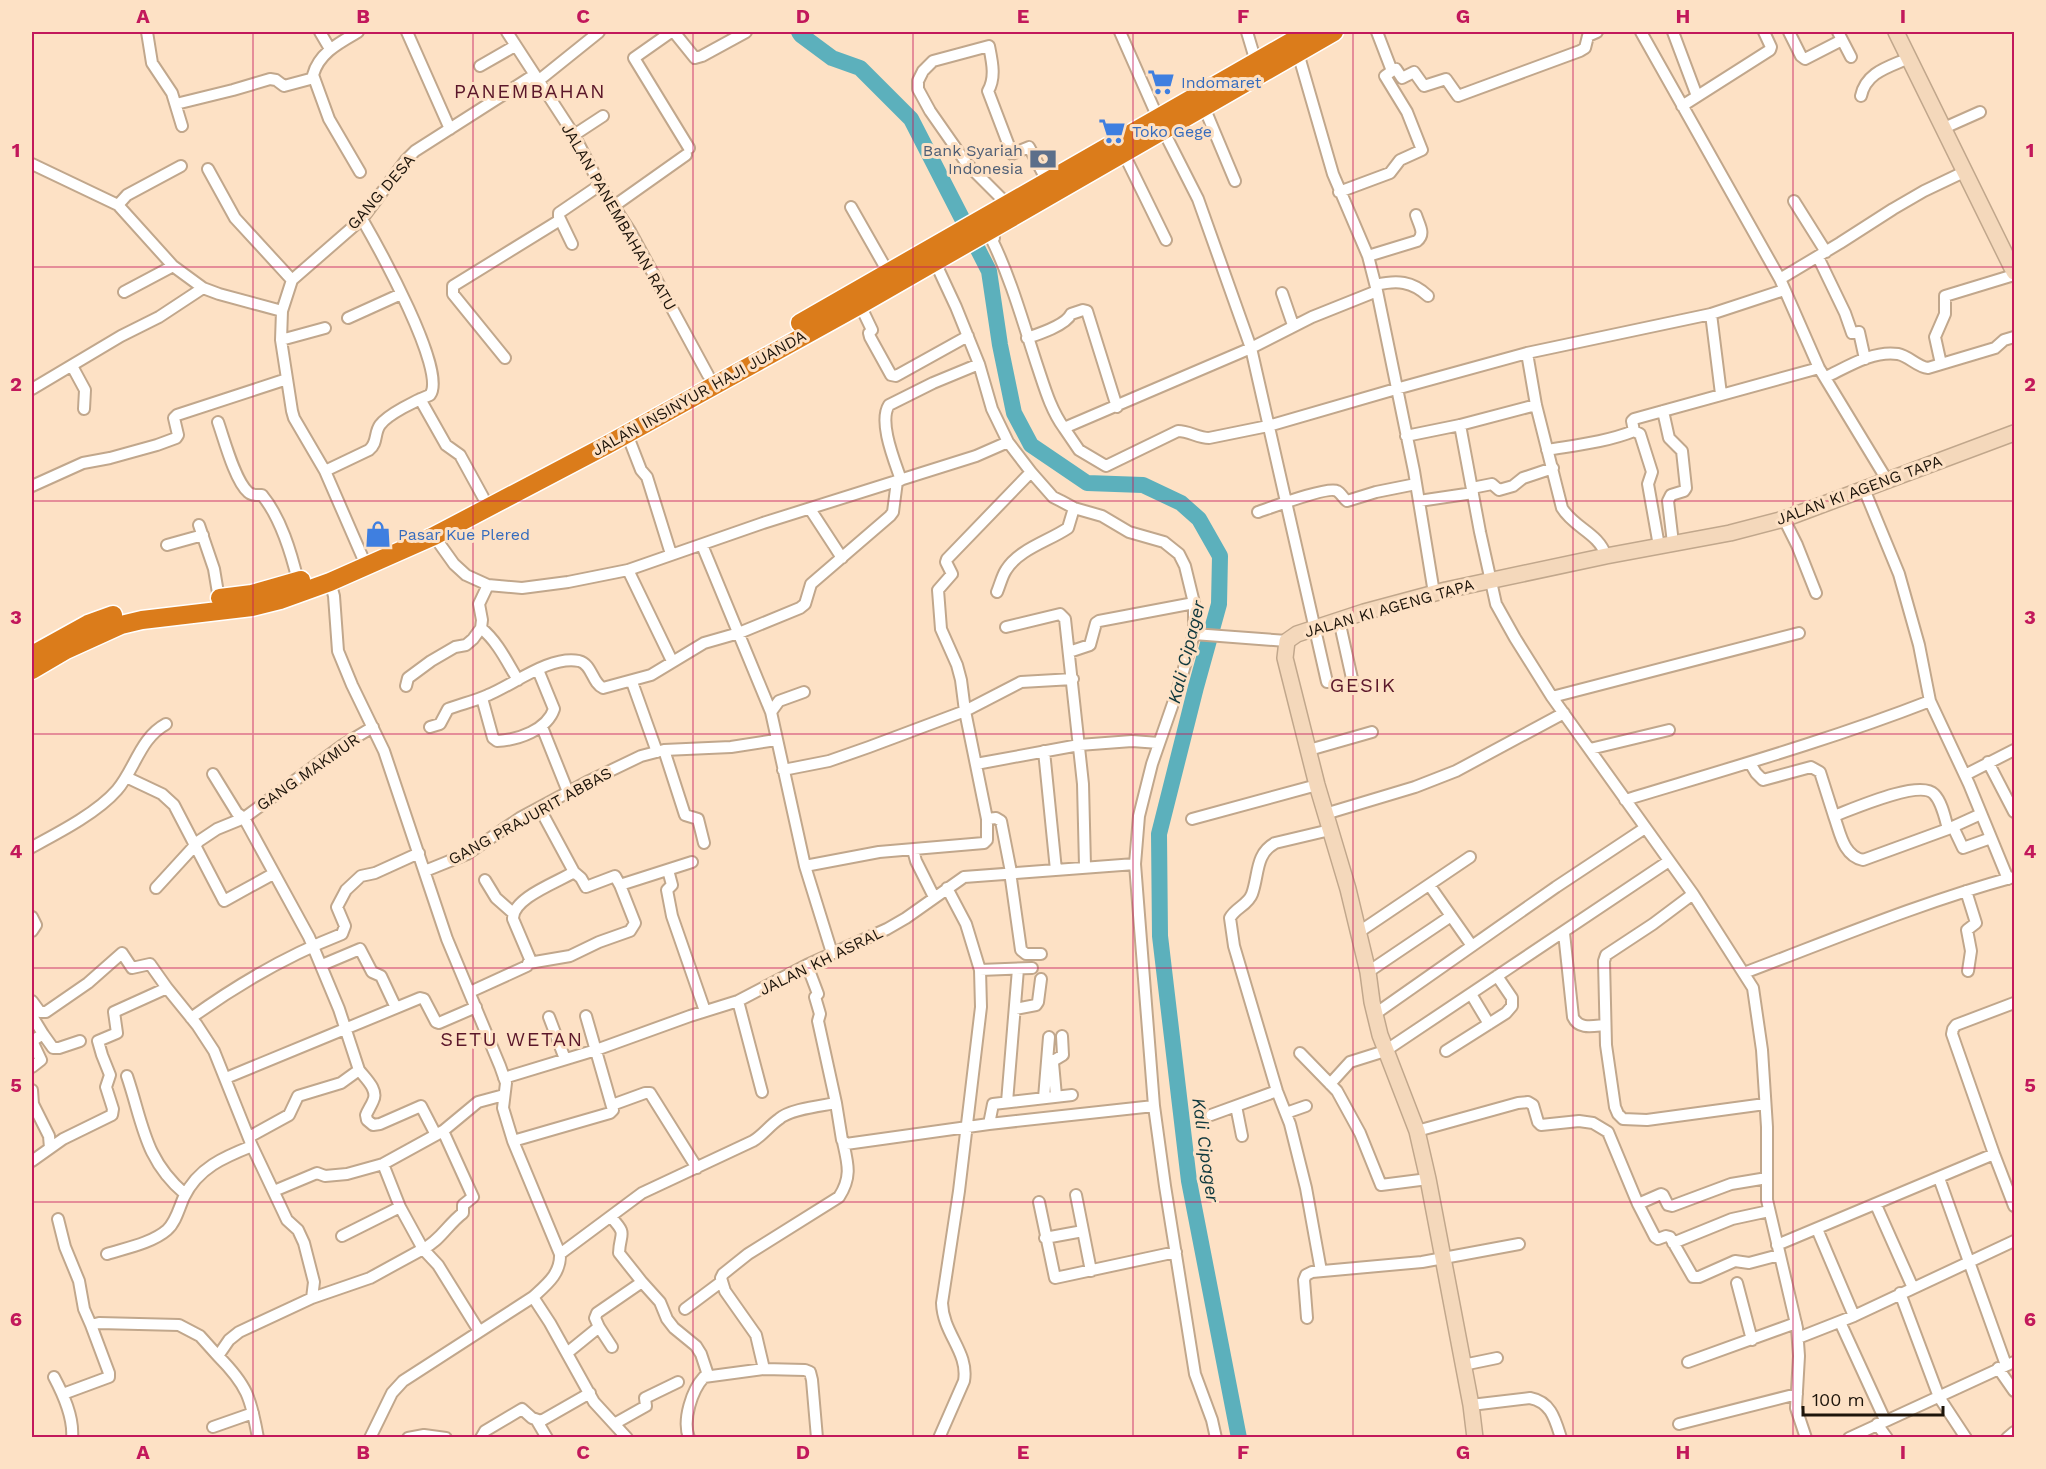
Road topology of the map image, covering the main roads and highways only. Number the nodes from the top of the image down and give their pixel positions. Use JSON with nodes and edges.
{"nodes":[{"id":1,"x":1308,"y":32,"type":"edge"},
{"id":2,"x":1334,"y":32,"type":"edge"},
{"id":3,"x":1161,"y":124,"type":"junction"},
{"id":4,"x":993,"y":229,"type":"junction"},
{"id":5,"x":952,"y":243,"type":"junction"},
{"id":6,"x":814,"y":322,"type":"junction"},
{"id":7,"x":605,"y":439,"type":"junction"},
{"id":8,"x":141,"y":614,"type":"junction"},
{"id":9,"x":120,"y":619,"type":"junction"},
{"id":10,"x":32,"y":656,"type":"edge"},
{"id":11,"x":32,"y":670,"type":"edge"}],
"edges":[{"from":1,"to":3,"type":"highway","name":"JALAN INSINYUR HAJI JUANDA"},
{"from":2,"to":3,"type":"highway","name":"JALAN INSINYUR HAJI JUANDA"},
{"from":3,"to":4,"type":"highway","name":"JALAN INSINYUR HAJI JUANDA"},
{"from":3,"to":4,"type":"highway","name":"JALAN INSINYUR HAJI JUANDA"},
{"from":4,"to":5,"type":"highway","name":"JALAN INSINYUR HAJI JUANDA"},
{"from":5,"to":6,"type":"highway","name":"JALAN INSINYUR HAJI JUANDA"},
{"from":5,"to":6,"type":"highway","name":"JALAN INSINYUR HAJI JUANDA"},
{"from":6,"to":7,"type":"highway","name":"JALAN INSINYUR HAJI JUANDA"},
{"from":6,"to":7,"type":"highway","name":"JALAN INSINYUR HAJI JUANDA"},
{"from":7,"to":8,"type":"highway","name":"JALAN INSINYUR HAJI JUANDA"},
{"from":7,"to":8,"type":"highway","name":"JALAN INSINYUR HAJI JUANDA"},
{"from":8,"to":9,"type":"highway","name":"JALAN INSINYUR HAJI JUANDA"},
{"from":9,"to":10,"type":"highway","name":"JALAN INSINYUR HAJI JUANDA"},
{"from":9,"to":11,"type":"highway","name":"JALAN INSINYUR HAJI JUANDA"}]}
